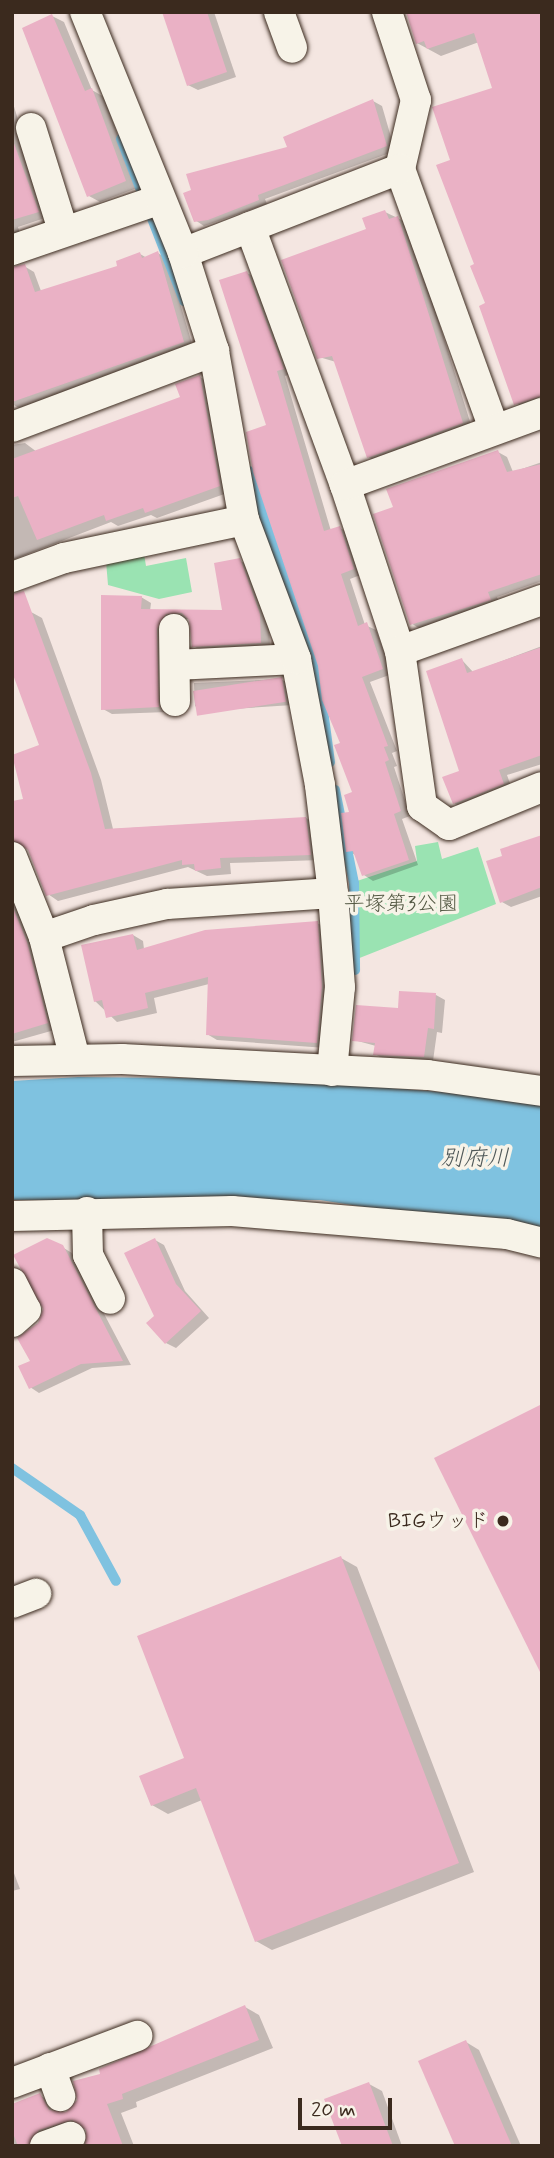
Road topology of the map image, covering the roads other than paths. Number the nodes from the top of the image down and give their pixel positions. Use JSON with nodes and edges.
{"nodes":[{"id":1,"x":85,"y":12,"type":"edge"},
{"id":2,"x":387,"y":12,"type":"edge"},
{"id":3,"x":287,"y":15,"type":"edge"},
{"id":4,"x":292,"y":48,"type":"dead end"},
{"id":5,"x":31,"y":128,"type":"dead end"},
{"id":6,"x":400,"y":169,"type":"junction"},
{"id":7,"x":158,"y":200,"type":"junction"},
{"id":8,"x":250,"y":227,"type":"junction"},
{"id":9,"x":63,"y":230,"type":"junction"},
{"id":10,"x":12,"y":250,"type":"edge"},
{"id":11,"x":183,"y":253,"type":"junction"},
{"id":12,"x":214,"y":351,"type":"junction"},
{"id":13,"x":542,"y":413,"type":"edge"},
{"id":14,"x":12,"y":427,"type":"edge"},
{"id":15,"x":494,"y":428,"type":"junction"},
{"id":16,"x":345,"y":485,"type":"junction"},
{"id":17,"x":244,"y":520,"type":"junction"},
{"id":18,"x":12,"y":577,"type":"edge"},
{"id":19,"x":542,"y":600,"type":"edge"},
{"id":20,"x":174,"y":629,"type":"dead end"},
{"id":21,"x":400,"y":651,"type":"junction"},
{"id":22,"x":296,"y":659,"type":"junction"},
{"id":23,"x":175,"y":665,"type":"junction"},
{"id":24,"x":175,"y":701,"type":"dead end"},
{"id":25,"x":542,"y":787,"type":"edge"},
{"id":26,"x":12,"y":857,"type":"edge"},
{"id":27,"x":333,"y":893,"type":"junction"},
{"id":28,"x":44,"y":937,"type":"junction"},
{"id":29,"x":75,"y":1059,"type":"junction"},
{"id":30,"x":12,"y":1061,"type":"edge"},
{"id":31,"x":332,"y":1071,"type":"junction"},
{"id":32,"x":541,"y":1093,"type":"edge"},
{"id":33,"x":87,"y":1212,"type":"junction"},
{"id":34,"x":12,"y":1216,"type":"edge"},
{"id":35,"x":542,"y":1243,"type":"edge"},
{"id":36,"x":12,"y":1283,"type":"edge"},
{"id":37,"x":110,"y":1300,"type":"dead end"},
{"id":38,"x":12,"y":1322,"type":"edge"},
{"id":39,"x":137,"y":2036,"type":"dead end"},
{"id":40,"x":50,"y":2068,"type":"junction"},
{"id":41,"x":12,"y":2083,"type":"edge"},
{"id":42,"x":60,"y":2096,"type":"dead end"}],
"edges":[{"from":1,"to":7,"type":"street"},
{"from":2,"to":6,"type":"street"},
{"from":3,"to":4,"type":"street"},
{"from":5,"to":9,"type":"street"},
{"from":6,"to":8,"type":"street"},
{"from":6,"to":15,"type":"street"},
{"from":7,"to":9,"type":"street"},
{"from":7,"to":11,"type":"street"},
{"from":8,"to":11,"type":"street"},
{"from":8,"to":16,"type":"street"},
{"from":9,"to":10,"type":"street"},
{"from":11,"to":12,"type":"street"},
{"from":12,"to":14,"type":"street"},
{"from":12,"to":17,"type":"street"},
{"from":13,"to":15,"type":"street"},
{"from":15,"to":16,"type":"street"},
{"from":16,"to":21,"type":"street"},
{"from":17,"to":18,"type":"street"},
{"from":17,"to":22,"type":"street"},
{"from":19,"to":21,"type":"street"},
{"from":20,"to":23,"type":"street"},
{"from":21,"to":25,"type":"street"},
{"from":22,"to":23,"type":"street"},
{"from":22,"to":27,"type":"street"},
{"from":23,"to":24,"type":"street"},
{"from":26,"to":28,"type":"street"},
{"from":27,"to":28,"type":"street"},
{"from":27,"to":31,"type":"street"},
{"from":28,"to":29,"type":"street"},
{"from":29,"to":30,"type":"street"},
{"from":29,"to":31,"type":"street"},
{"from":31,"to":32,"type":"street"},
{"from":33,"to":34,"type":"street"},
{"from":33,"to":35,"type":"street"},
{"from":33,"to":37,"type":"street"},
{"from":36,"to":38,"type":"street"},
{"from":39,"to":40,"type":"street"},
{"from":40,"to":41,"type":"street"},
{"from":40,"to":42,"type":"street"}]}
